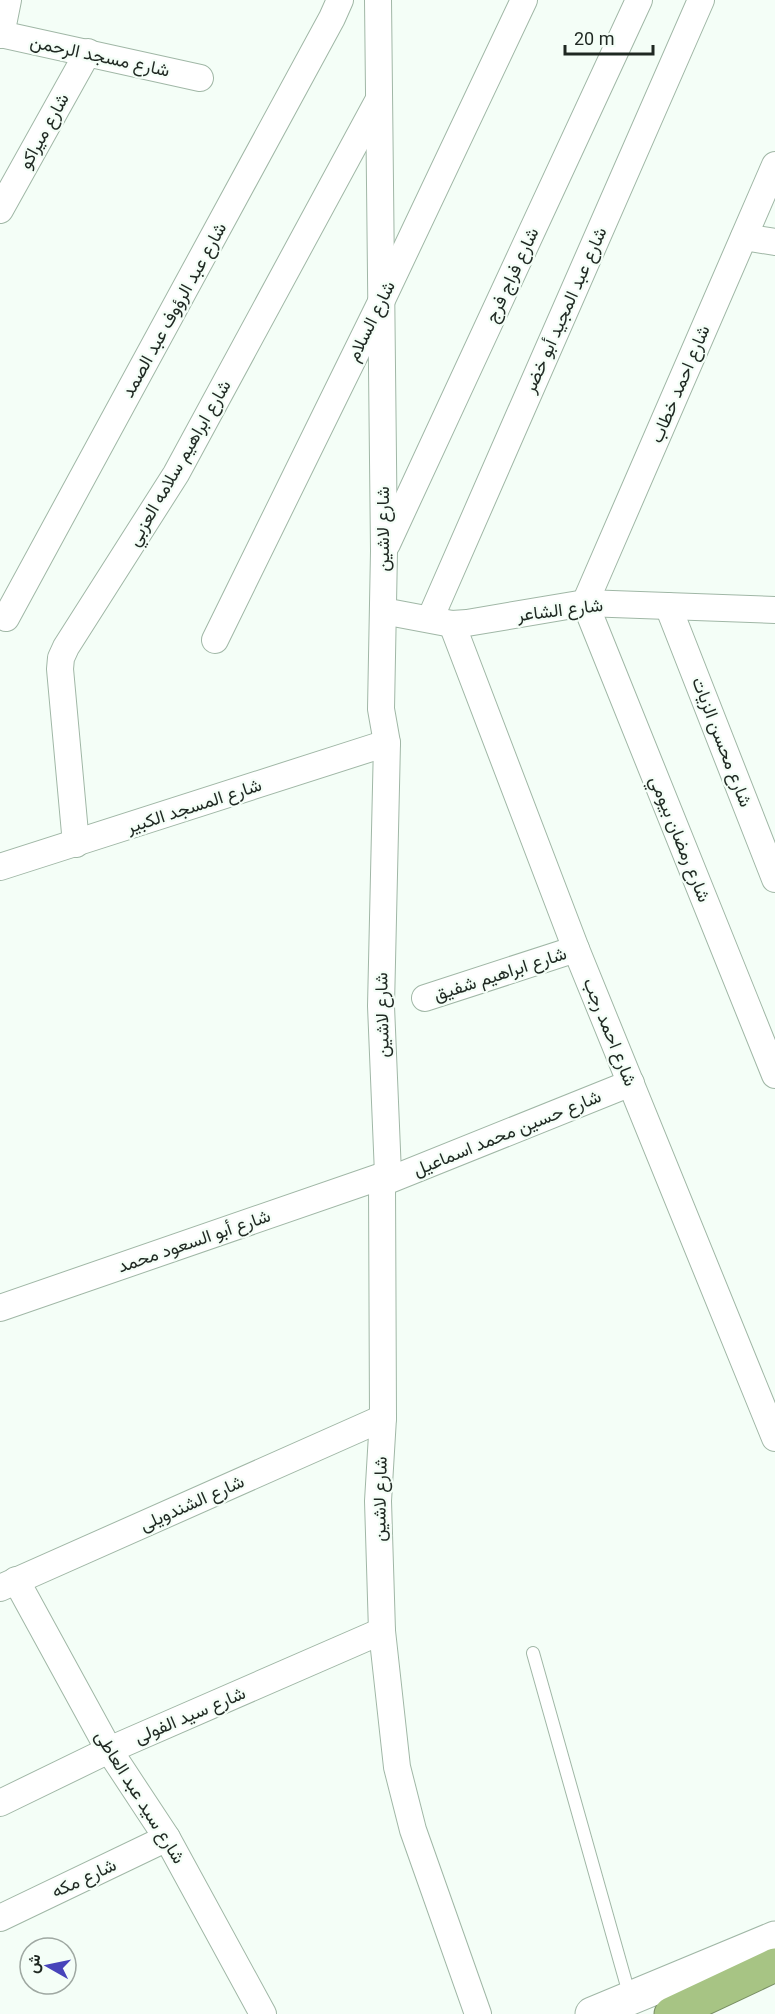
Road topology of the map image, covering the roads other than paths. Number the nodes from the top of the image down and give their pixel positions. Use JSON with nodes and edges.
{"nodes":[{"id":1,"x":8,"y":0,"type":"edge"},
{"id":2,"x":339,"y":0,"type":"edge"},
{"id":3,"x":378,"y":0,"type":"edge"},
{"id":4,"x":524,"y":0,"type":"edge"},
{"id":5,"x":639,"y":0,"type":"edge"},
{"id":6,"x":701,"y":0,"type":"edge"},
{"id":7,"x":0,"y":34,"type":"edge"},
{"id":8,"x":88,"y":52,"type":"junction"},
{"id":9,"x":201,"y":78,"type":"dead end"},
{"id":10,"x":378,"y":100,"type":"junction"},
{"id":11,"x":775,"y":165,"type":"edge"},
{"id":12,"x":0,"y":210,"type":"edge"},
{"id":13,"x":744,"y":237,"type":"junction"},
{"id":14,"x":775,"y":242,"type":"edge"},
{"id":15,"x":380,"y":304,"type":"junction"},
{"id":16,"x":384,"y":551,"type":"junction"},
{"id":17,"x":585,"y":603,"type":"junction"},
{"id":18,"x":669,"y":606,"type":"junction"},
{"id":19,"x":775,"y":610,"type":"edge"},
{"id":20,"x":383,"y":611,"type":"junction"},
{"id":21,"x":6,"y":618,"type":"dead end"},
{"id":22,"x":441,"y":622,"type":"junction"},
{"id":23,"x":215,"y":640,"type":"dead end"},
{"id":24,"x":387,"y":743,"type":"junction"},
{"id":25,"x":76,"y":844,"type":"junction"},
{"id":26,"x":0,"y":867,"type":"edge"},
{"id":27,"x":775,"y":879,"type":"edge"},
{"id":28,"x":576,"y":949,"type":"junction"},
{"id":29,"x":425,"y":998,"type":"dead end"},
{"id":30,"x":775,"y":1075,"type":"edge"},
{"id":31,"x":631,"y":1083,"type":"junction"},
{"id":32,"x":385,"y":1178,"type":"junction"},
{"id":33,"x":0,"y":1308,"type":"edge"},
{"id":34,"x":383,"y":1418,"type":"junction"},
{"id":35,"x":775,"y":1438,"type":"edge"},
{"id":36,"x":8,"y":1584,"type":"edge"},
{"id":37,"x":381,"y":1631,"type":"junction"},
{"id":38,"x":533,"y":1653,"type":"dead end"},
{"id":39,"x":109,"y":1750,"type":"junction"},
{"id":40,"x":0,"y":1803,"type":"edge"},
{"id":41,"x":167,"y":1838,"type":"junction"},
{"id":42,"x":0,"y":1918,"type":"edge"},
{"id":43,"x":775,"y":1938,"type":"edge"},
{"id":44,"x":775,"y":1965,"type":"edge"},
{"id":45,"x":630,"y":1998,"type":"junction"},
{"id":46,"x":263,"y":2014,"type":"edge"},
{"id":47,"x":478,"y":2014,"type":"edge"},
{"id":48,"x":592,"y":2014,"type":"edge"},
{"id":49,"x":671,"y":2014,"type":"edge"}],
"edges":[{"from":1,"to":7,"type":"street"},
{"from":2,"to":21,"type":"street","name":"شارع عبد الرؤوف عبد الصمد"},
{"from":3,"to":10,"type":"street","name":"شارع لاشين"},
{"from":4,"to":15,"type":"street","name":"شارع السلام"},
{"from":5,"to":16,"type":"street","name":"شارع فراج فرج"},
{"from":6,"to":22,"type":"street","name":"شارع عبد المجيد أبو خضر"},
{"from":7,"to":8,"type":"street","name":"شارع مسجد الرحمن"},
{"from":8,"to":9,"type":"street","name":"شارع مسجد الرحمن"},
{"from":8,"to":12,"type":"street","name":"شارع ميراكو"},
{"from":10,"to":15,"type":"street","name":"شارع لاشين"},
{"from":10,"to":25,"type":"street","name":"شارع ابراهيم سلامه العزبي"},
{"from":11,"to":13,"type":"street","name":"شارع احمد خطاب"},
{"from":13,"to":14,"type":"street"},
{"from":13,"to":17,"type":"street","name":"شارع احمد خطاب"},
{"from":15,"to":16,"type":"street","name":"شارع لاشين"},
{"from":15,"to":23,"type":"street","name":"شارع السلام"},
{"from":16,"to":20,"type":"street","name":"شارع لاشين"},
{"from":17,"to":18,"type":"street","name":"شارع الشاعر"},
{"from":17,"to":22,"type":"street","name":"شارع الشاعر"},
{"from":17,"to":30,"type":"street","name":"شارع رمضان بيومي"},
{"from":18,"to":19,"type":"street","name":"شارع الشاعر"},
{"from":18,"to":27,"type":"street","name":"شارع محسن الزيات"},
{"from":20,"to":22,"type":"street","name":"شارع الشاعر"},
{"from":20,"to":24,"type":"street","name":"شارع لاشين"},
{"from":22,"to":28,"type":"street","name":"شارع احمد رجب"},
{"from":24,"to":25,"type":"street","name":"شارع المسجد الكبير"},
{"from":24,"to":32,"type":"street","name":"شارع لاشين"},
{"from":25,"to":26,"type":"street","name":"شارع المسجد الكبير"},
{"from":28,"to":29,"type":"street","name":"شارع ابراهيم شفيق"},
{"from":28,"to":31,"type":"street","name":"شارع احمد رجب"},
{"from":31,"to":32,"type":"street","name":"شارع حسين محمد اسماعيل"},
{"from":31,"to":35,"type":"street","name":"شارع احمد رجب"},
{"from":32,"to":33,"type":"street","name":"شارع أبو السعود محمد"},
{"from":32,"to":34,"type":"street","name":"شارع لاشين"},
{"from":34,"to":36,"type":"street","name":"شارع الشندويلى"},
{"from":34,"to":37,"type":"street","name":"شارع لاشين"},
{"from":36,"to":39,"type":"street","name":"شارع سيد عبد العاطى"},
{"from":37,"to":39,"type":"street","name":"شارع سيد الفولى"},
{"from":37,"to":47,"type":"street","name":"شارع لاشين"},
{"from":38,"to":45,"type":"lane"},
{"from":39,"to":40,"type":"street","name":"شارع سيد الفولى"},
{"from":39,"to":41,"type":"street","name":"شارع سيد عبد العاطى"},
{"from":41,"to":42,"type":"street","name":"شارع مكه"},
{"from":41,"to":46,"type":"street","name":"شارع سيد عبد العاطى"},
{"from":43,"to":45,"type":"main road"},
{"from":44,"to":49,"type":"highway"},
{"from":45,"to":48,"type":"main road"}]}
